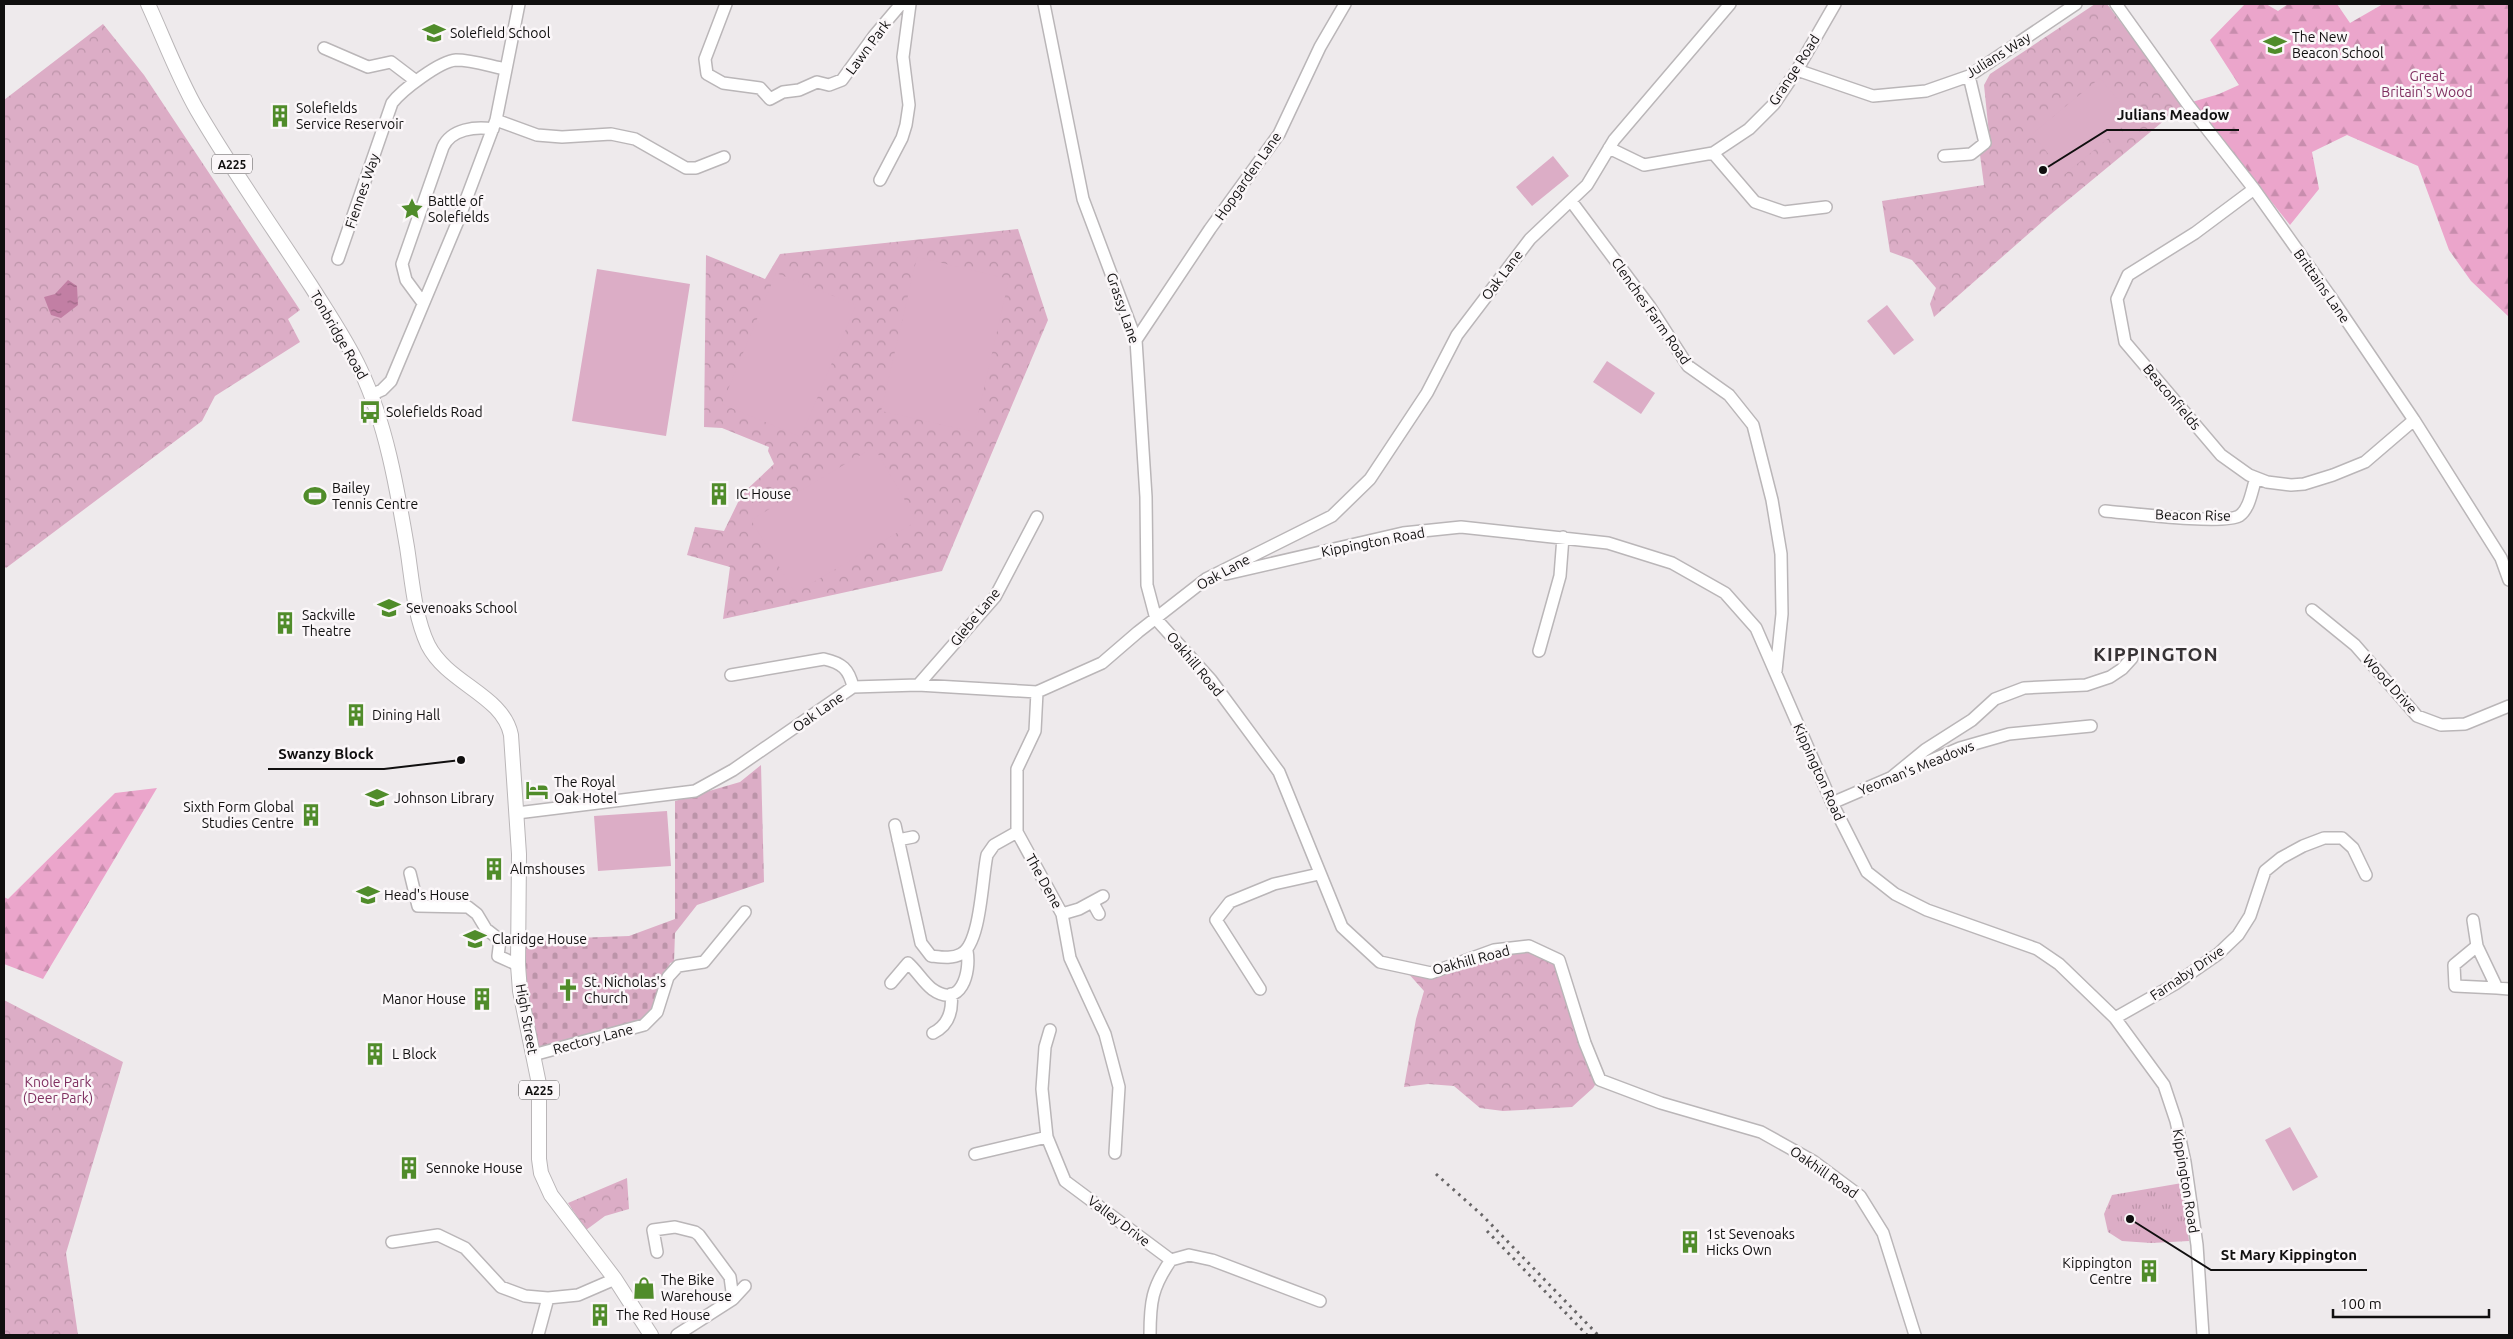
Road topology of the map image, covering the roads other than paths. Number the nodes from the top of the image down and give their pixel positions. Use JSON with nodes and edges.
{"nodes":[{"id":1,"x":148,"y":4,"type":"edge"},
{"id":2,"x":519,"y":4,"type":"edge"},
{"id":3,"x":726,"y":4,"type":"edge"},
{"id":4,"x":901,"y":4,"type":"edge"},
{"id":5,"x":910,"y":4,"type":"edge"},
{"id":6,"x":1044,"y":4,"type":"edge"},
{"id":7,"x":1345,"y":4,"type":"edge"},
{"id":8,"x":1730,"y":4,"type":"edge"},
{"id":9,"x":1835,"y":4,"type":"edge"},
{"id":10,"x":2116,"y":4,"type":"edge"},
{"id":11,"x":2072,"y":5,"type":"edge"},
{"id":12,"x":324,"y":48,"type":"dead end"},
{"id":13,"x":506,"y":69,"type":"junction"},
{"id":14,"x":1797,"y":70,"type":"junction"},
{"id":15,"x":1969,"y":76,"type":"junction"},
{"id":16,"x":416,"y":81,"type":"junction"},
{"id":17,"x":495,"y":124,"type":"junction"},
{"id":18,"x":1609,"y":148,"type":"junction"},
{"id":19,"x":1713,"y":153,"type":"junction"},
{"id":20,"x":1944,"y":156,"type":"dead end"},
{"id":21,"x":724,"y":157,"type":"dead end"},
{"id":22,"x":880,"y":180,"type":"dead end"},
{"id":23,"x":2254,"y":189,"type":"junction"},
{"id":24,"x":1572,"y":201,"type":"junction"},
{"id":25,"x":1826,"y":207,"type":"dead end"},
{"id":26,"x":338,"y":259,"type":"dead end"},
{"id":27,"x":423,"y":303,"type":"junction"},
{"id":28,"x":1136,"y":340,"type":"junction"},
{"id":29,"x":371,"y":395,"type":"junction"},
{"id":30,"x":2414,"y":420,"type":"junction"},
{"id":31,"x":2256,"y":478,"type":"junction"},
{"id":32,"x":2105,"y":511,"type":"dead end"},
{"id":33,"x":1037,"y":517,"type":"dead end"},
{"id":34,"x":1563,"y":538,"type":"junction"},
{"id":35,"x":1206,"y":579,"type":"junction"},
{"id":36,"x":2509,"y":580,"type":"edge"},
{"id":37,"x":2312,"y":610,"type":"dead end"},
{"id":38,"x":1156,"y":619,"type":"junction"},
{"id":39,"x":1539,"y":651,"type":"dead end"},
{"id":40,"x":2132,"y":658,"type":"dead end"},
{"id":41,"x":1775,"y":673,"type":"junction"},
{"id":42,"x":731,"y":675,"type":"dead end"},
{"id":43,"x":918,"y":685,"type":"junction"},
{"id":44,"x":468,"y":687,"type":"joint"},
{"id":45,"x":853,"y":687,"type":"junction"},
{"id":46,"x":1037,"y":692,"type":"junction"},
{"id":47,"x":2509,"y":706,"type":"edge"},
{"id":48,"x":2091,"y":726,"type":"dead end"},
{"id":49,"x":1892,"y":777,"type":"junction"},
{"id":50,"x":1832,"y":803,"type":"junction"},
{"id":51,"x":517,"y":813,"type":"junction"},
{"id":52,"x":896,"y":825,"type":"dead end"},
{"id":53,"x":1017,"y":832,"type":"junction"},
{"id":54,"x":913,"y":836,"type":"dead end"},
{"id":55,"x":898,"y":840,"type":"junction"},
{"id":56,"x":410,"y":873,"type":"dead end"},
{"id":57,"x":1319,"y":874,"type":"junction"},
{"id":58,"x":2366,"y":875,"type":"dead end"},
{"id":59,"x":1103,"y":896,"type":"dead end"},
{"id":60,"x":1092,"y":902,"type":"junction"},
{"id":61,"x":745,"y":912,"type":"dead end"},
{"id":62,"x":1062,"y":914,"type":"junction"},
{"id":63,"x":1099,"y":914,"type":"dead end"},
{"id":64,"x":2473,"y":920,"type":"dead end"},
{"id":65,"x":2477,"y":946,"type":"junction"},
{"id":66,"x":967,"y":950,"type":"junction"},
{"id":67,"x":518,"y":964,"type":"junction"},
{"id":68,"x":891,"y":983,"type":"dead end"},
{"id":69,"x":1260,"y":988,"type":"dead end"},
{"id":70,"x":2497,"y":988,"type":"junction"},
{"id":71,"x":2509,"y":989,"type":"edge"},
{"id":72,"x":951,"y":994,"type":"junction"},
{"id":73,"x":2115,"y":1018,"type":"junction"},
{"id":74,"x":1050,"y":1030,"type":"dead end"},
{"id":75,"x":933,"y":1033,"type":"dead end"},
{"id":76,"x":533,"y":1055,"type":"junction"},
{"id":77,"x":1048,"y":1137,"type":"junction"},
{"id":78,"x":1115,"y":1153,"type":"dead end"},
{"id":79,"x":975,"y":1154,"type":"dead end"},
{"id":80,"x":392,"y":1242,"type":"dead end"},
{"id":81,"x":657,"y":1252,"type":"dead end"},
{"id":82,"x":1171,"y":1260,"type":"junction"},
{"id":83,"x":615,"y":1279,"type":"junction"},
{"id":84,"x":745,"y":1286,"type":"dead end"},
{"id":85,"x":548,"y":1298,"type":"junction"},
{"id":86,"x":733,"y":1299,"type":"junction"},
{"id":87,"x":1320,"y":1301,"type":"dead end"},
{"id":88,"x":538,"y":1335,"type":"edge"},
{"id":89,"x":651,"y":1335,"type":"edge"},
{"id":90,"x":677,"y":1335,"type":"edge"},
{"id":91,"x":1150,"y":1335,"type":"edge"},
{"id":92,"x":1915,"y":1335,"type":"edge"},
{"id":93,"x":2203,"y":1335,"type":"edge"}],
"edges":[{"from":1,"to":29,"type":"main road","name":"Tonbridge Road","number":"A225"},
{"from":2,"to":13,"type":"street"},
{"from":3,"to":4,"type":"street","name":"Lawn Park"},
{"from":5,"to":22,"type":"street"},
{"from":6,"to":28,"type":"street","name":"Grassy Lane"},
{"from":7,"to":28,"type":"street","name":"Hopgarden Lane"},
{"from":8,"to":18,"type":"street","name":"Oak Lane"},
{"from":9,"to":14,"type":"street","name":"Grange Road"},
{"from":10,"to":23,"type":"street","name":"Brittains Lane"},
{"from":11,"to":15,"type":"street","name":"Julians Way"},
{"from":12,"to":16,"type":"street"},
{"from":13,"to":16,"type":"street","name":"Fiennes Way"},
{"from":13,"to":17,"type":"street"},
{"from":14,"to":15,"type":"street","name":"Julians Way"},
{"from":14,"to":19,"type":"street","name":"Grange Road"},
{"from":15,"to":20,"type":"street"},
{"from":16,"to":26,"type":"street","name":"Fiennes Way"},
{"from":17,"to":21,"type":"street"},
{"from":17,"to":27,"type":"street"},
{"from":17,"to":27,"type":"street"},
{"from":18,"to":19,"type":"street","name":"Grange Road"},
{"from":18,"to":24,"type":"street","name":"Oak Lane"},
{"from":19,"to":25,"type":"street"},
{"from":23,"to":30,"type":"street","name":"Brittains Lane"},
{"from":23,"to":31,"type":"street","name":"Beaconfields"},
{"from":24,"to":35,"type":"street","name":"Oak Lane"},
{"from":24,"to":41,"type":"street","name":"Clenches Farm Road"},
{"from":27,"to":29,"type":"street"},
{"from":28,"to":38,"type":"street","name":"Grassy Lane"},
{"from":29,"to":44,"type":"main road","name":"Tonbridge Road","number":"A225"},
{"from":30,"to":31,"type":"street","name":"Beaconfields"},
{"from":30,"to":36,"type":"street","name":"Brittains Lane"},
{"from":31,"to":32,"type":"street","name":"Beacon Rise"},
{"from":33,"to":43,"type":"street","name":"Glebe Lane"},
{"from":34,"to":35,"type":"street","name":"Kippington Road"},
{"from":34,"to":39,"type":"street"},
{"from":34,"to":41,"type":"street","name":"Kippington Road"},
{"from":35,"to":38,"type":"street","name":"Oak Lane"},
{"from":37,"to":47,"type":"street","name":"Wood Drive"},
{"from":38,"to":46,"type":"street","name":"Oak Lane"},
{"from":38,"to":57,"type":"street","name":"Oakhill Road"},
{"from":40,"to":49,"type":"street"},
{"from":41,"to":50,"type":"street","name":"Kippington Road"},
{"from":42,"to":45,"type":"street"},
{"from":43,"to":45,"type":"street","name":"Oak Lane"},
{"from":43,"to":46,"type":"street","name":"Oak Lane"},
{"from":44,"to":51,"type":"main road","name":"High Street","number":"A225"},
{"from":45,"to":51,"type":"street","name":"Oak Lane"},
{"from":46,"to":53,"type":"street","name":"The Dene"},
{"from":48,"to":49,"type":"street","name":"Yeoman's Meadows"},
{"from":49,"to":50,"type":"street","name":"Yeoman's Meadows"},
{"from":50,"to":73,"type":"street","name":"Kippington Road"},
{"from":51,"to":67,"type":"main road","name":"High Street","number":"A225"},
{"from":52,"to":55,"type":"street"},
{"from":53,"to":62,"type":"street","name":"The Dene"},
{"from":53,"to":66,"type":"street"},
{"from":54,"to":55,"type":"street"},
{"from":55,"to":66,"type":"street"},
{"from":56,"to":67,"type":"street"},
{"from":57,"to":69,"type":"street"},
{"from":57,"to":92,"type":"street","name":"Oakhill Road"},
{"from":58,"to":73,"type":"street","name":"Farnaby Drive"},
{"from":59,"to":60,"type":"street"},
{"from":60,"to":62,"type":"street"},
{"from":60,"to":63,"type":"street"},
{"from":61,"to":76,"type":"street","name":"Rectory Lane"},
{"from":62,"to":78,"type":"street","name":"The Dene"},
{"from":64,"to":65,"type":"street"},
{"from":65,"to":70,"type":"street"},
{"from":65,"to":70,"type":"street"},
{"from":66,"to":72,"type":"street"},
{"from":67,"to":76,"type":"main road","name":"High Street","number":"A225"},
{"from":68,"to":72,"type":"street"},
{"from":70,"to":71,"type":"street"},
{"from":72,"to":75,"type":"street"},
{"from":73,"to":93,"type":"street","name":"Kippington Road"},
{"from":74,"to":77,"type":"street","name":"Valley Drive"},
{"from":76,"to":83,"type":"main road","name":"High Street","number":"A225"},
{"from":77,"to":79,"type":"street"},
{"from":77,"to":82,"type":"street","name":"Valley Drive"},
{"from":80,"to":85,"type":"street"},
{"from":81,"to":86,"type":"street"},
{"from":82,"to":87,"type":"street"},
{"from":82,"to":91,"type":"street"},
{"from":83,"to":85,"type":"street"},
{"from":83,"to":89,"type":"main road","name":"High Street","number":"A225"},
{"from":84,"to":86,"type":"street"},
{"from":85,"to":88,"type":"street"},
{"from":86,"to":90,"type":"street"}]}
